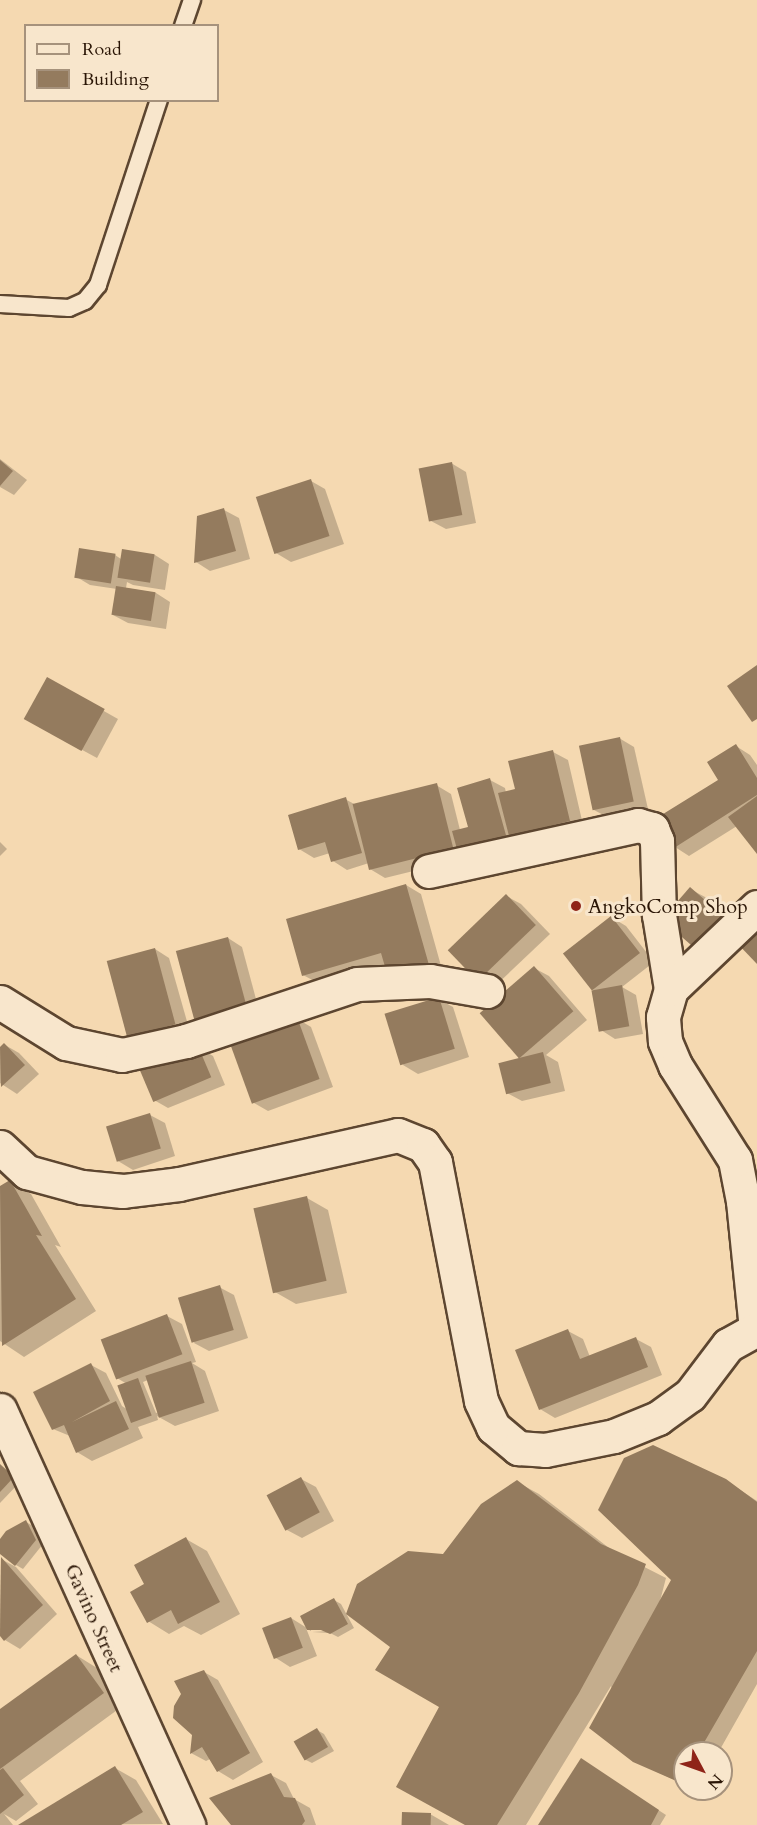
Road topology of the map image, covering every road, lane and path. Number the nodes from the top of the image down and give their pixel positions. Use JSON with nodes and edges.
{"nodes":[{"id":1,"x":192,"y":0,"type":"edge"},
{"id":2,"x":184,"y":24,"type":"edge"},
{"id":3,"x":158,"y":102,"type":"edge"},
{"id":4,"x":0,"y":304,"type":"edge"},
{"id":5,"x":429,"y":871,"type":"dead end"},
{"id":6,"x":757,"y":907,"type":"edge"},
{"id":7,"x":671,"y":989,"type":"junction"},
{"id":8,"x":487,"y":991,"type":"dead end"},
{"id":9,"x":0,"y":1002,"type":"edge"},
{"id":10,"x":0,"y":1147,"type":"edge"},
{"id":11,"x":756,"y":1329,"type":"edge"},
{"id":12,"x":0,"y":1410,"type":"edge"},
{"id":13,"x":188,"y":1825,"type":"edge"}],
"edges":[{"from":1,"to":2,"type":"lane"},
{"from":3,"to":4,"type":"lane"},
{"from":5,"to":7,"type":"street"},
{"from":6,"to":7,"type":"street"},
{"from":7,"to":11,"type":"street"},
{"from":8,"to":9,"type":"street"},
{"from":10,"to":11,"type":"street"},
{"from":12,"to":13,"type":"street","name":"Gavino Street"}]}
